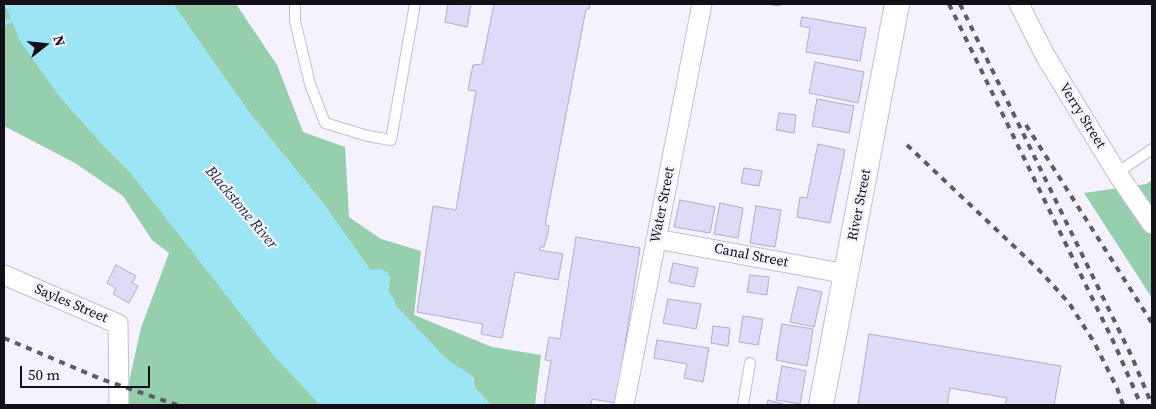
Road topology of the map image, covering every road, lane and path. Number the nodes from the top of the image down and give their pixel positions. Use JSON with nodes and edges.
{"nodes":[{"id":1,"x":295,"y":4,"type":"edge"},
{"id":2,"x":415,"y":4,"type":"edge"},
{"id":3,"x":702,"y":4,"type":"edge"},
{"id":4,"x":897,"y":4,"type":"edge"},
{"id":5,"x":1019,"y":4,"type":"edge"},
{"id":6,"x":1152,"y":149,"type":"edge"},
{"id":7,"x":1117,"y":173,"type":"junction"},
{"id":8,"x":1152,"y":224,"type":"edge"},
{"id":9,"x":656,"y":239,"type":"junction"},
{"id":10,"x":846,"y":274,"type":"junction"},
{"id":11,"x":4,"y":275,"type":"edge"},
{"id":12,"x":750,"y":363,"type":"dead end"},
{"id":13,"x":119,"y":405,"type":"edge"},
{"id":14,"x":624,"y":405,"type":"edge"},
{"id":15,"x":743,"y":405,"type":"edge"},
{"id":16,"x":821,"y":405,"type":"edge"}],
"edges":[{"from":1,"to":2,"type":"lane"},
{"from":3,"to":9,"type":"street","name":"Water Street"},
{"from":4,"to":10,"type":"street","name":"River Street"},
{"from":5,"to":7,"type":"street","name":"Verry Street"},
{"from":6,"to":7,"type":"lane"},
{"from":7,"to":8,"type":"street","name":"Verry Street"},
{"from":9,"to":10,"type":"street","name":"Canal Street"},
{"from":9,"to":14,"type":"street","name":"Water Street"},
{"from":10,"to":16,"type":"street","name":"River Street"},
{"from":11,"to":13,"type":"street","name":"Sayles Street"},
{"from":12,"to":15,"type":"lane"}]}
